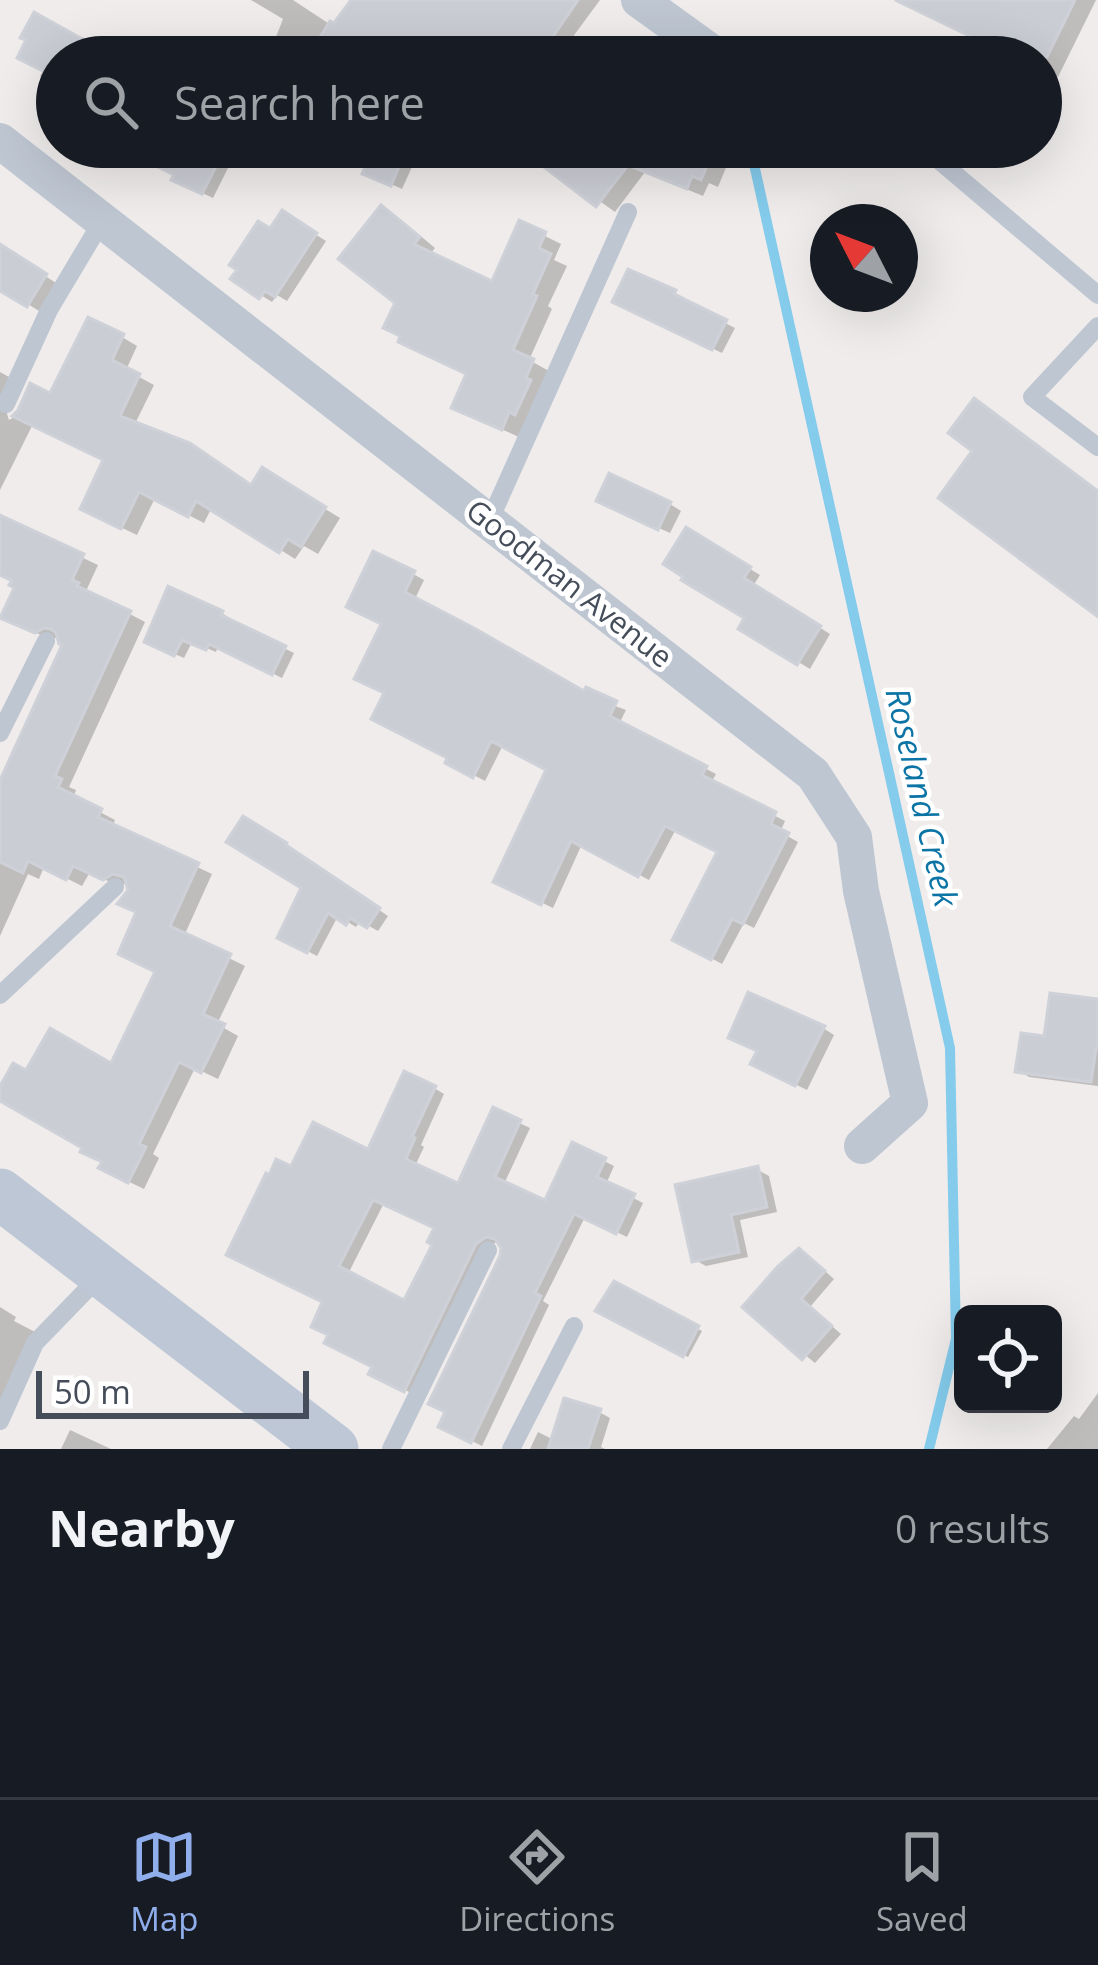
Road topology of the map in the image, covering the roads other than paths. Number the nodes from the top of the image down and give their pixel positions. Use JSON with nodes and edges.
{"nodes":[{"id":1,"x":639,"y":0,"type":"edge"},
{"id":2,"x":689,"y":36,"type":"edge"},
{"id":3,"x":0,"y":141,"type":"edge"},
{"id":4,"x":948,"y":168,"type":"edge"},
{"id":5,"x":628,"y":212,"type":"dead end"},
{"id":6,"x":102,"y":221,"type":"junction"},
{"id":7,"x":1098,"y":295,"type":"edge"},
{"id":8,"x":1098,"y":326,"type":"edge"},
{"id":9,"x":6,"y":404,"type":"dead end"},
{"id":10,"x":1098,"y":447,"type":"edge"},
{"id":11,"x":489,"y":522,"type":"junction"},
{"id":12,"x":46,"y":641,"type":"dead end"},
{"id":13,"x":0,"y":733,"type":"edge"},
{"id":14,"x":115,"y":887,"type":"dead end"},
{"id":15,"x":0,"y":995,"type":"edge"},
{"id":16,"x":862,"y":1146,"type":"dead end"},
{"id":17,"x":0,"y":1194,"type":"edge"},
{"id":18,"x":488,"y":1250,"type":"dead end"},
{"id":19,"x":103,"y":1273,"type":"junction"},
{"id":20,"x":574,"y":1326,"type":"dead end"},
{"id":21,"x":0,"y":1420,"type":"edge"},
{"id":22,"x":309,"y":1441,"type":"edge"},
{"id":23,"x":391,"y":1449,"type":"edge"},
{"id":24,"x":511,"y":1449,"type":"edge"}],
"edges":[{"from":1,"to":2,"type":"street"},
{"from":3,"to":6,"type":"street","name":"Goodman Avenue"},
{"from":4,"to":7,"type":"lane"},
{"from":5,"to":11,"type":"lane"},
{"from":6,"to":9,"type":"lane"},
{"from":6,"to":11,"type":"street","name":"Goodman Avenue"},
{"from":8,"to":10,"type":"lane"},
{"from":11,"to":16,"type":"street","name":"Goodman Avenue"},
{"from":12,"to":13,"type":"lane"},
{"from":14,"to":15,"type":"lane"},
{"from":17,"to":19,"type":"main road"},
{"from":18,"to":23,"type":"lane"},
{"from":19,"to":21,"type":"lane"},
{"from":19,"to":22,"type":"main road"},
{"from":20,"to":24,"type":"lane"}]}
